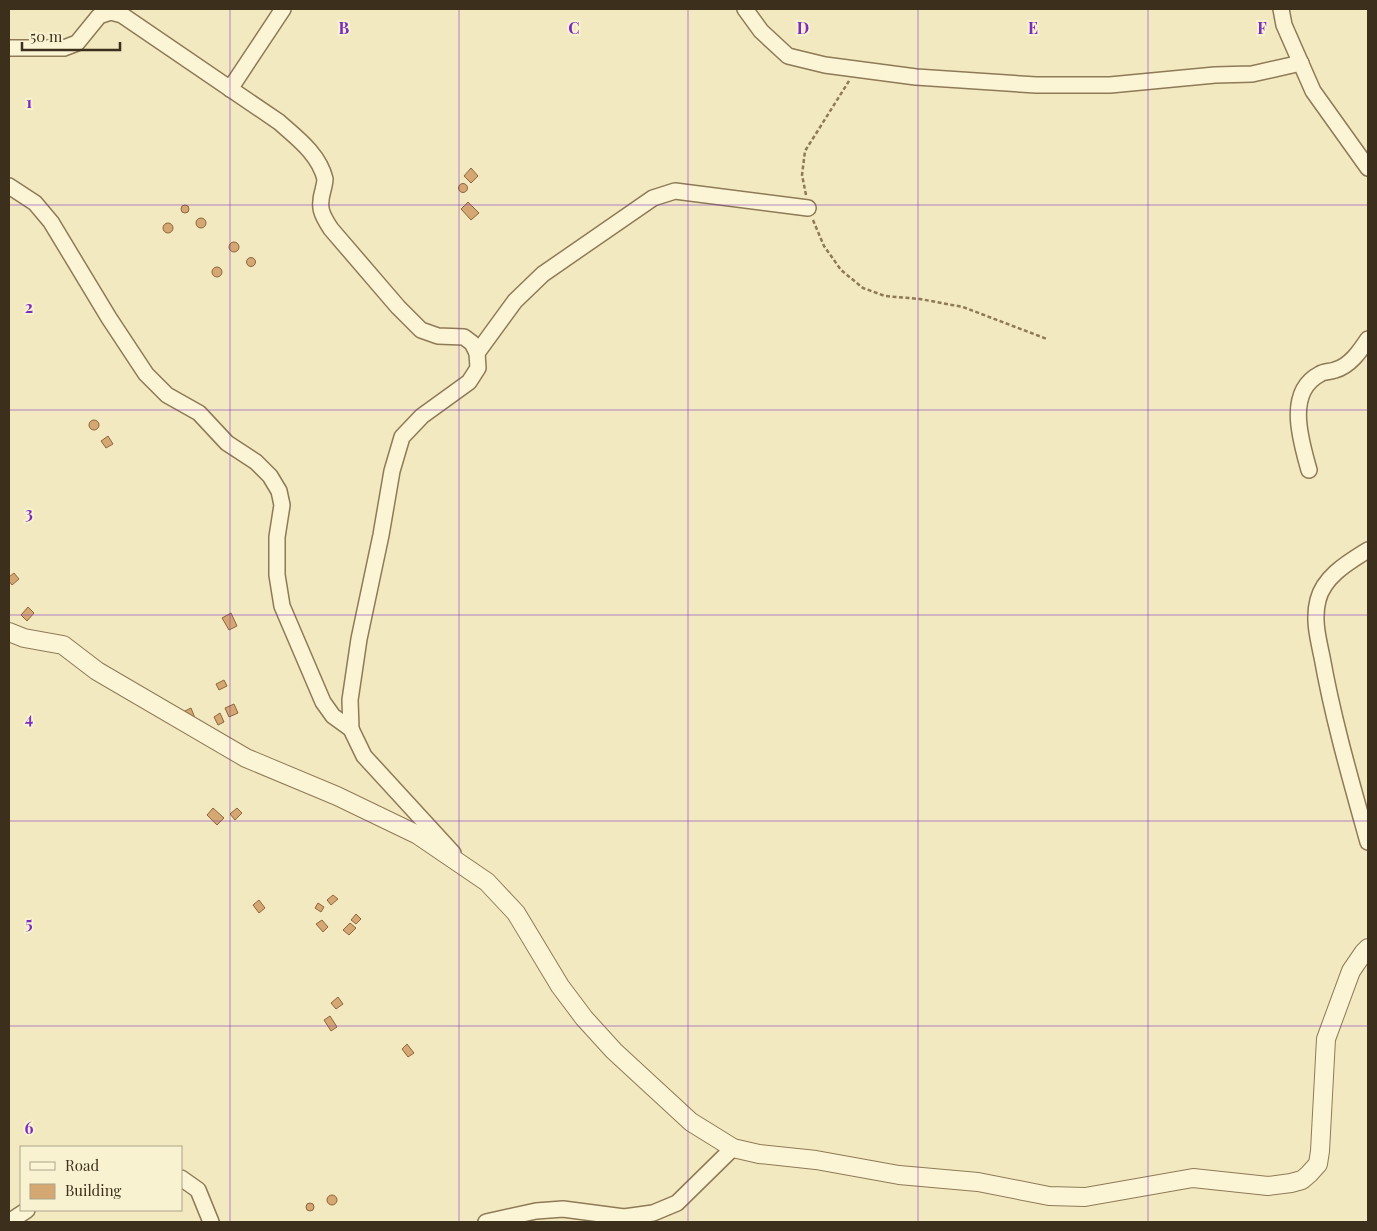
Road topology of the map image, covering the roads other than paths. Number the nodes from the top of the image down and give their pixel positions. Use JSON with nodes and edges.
{"nodes":[{"id":1,"x":283,"y":9,"type":"edge"},
{"id":2,"x":745,"y":9,"type":"edge"},
{"id":3,"x":1281,"y":9,"type":"edge"},
{"id":4,"x":112,"y":10,"type":"edge"},
{"id":5,"x":9,"y":48,"type":"edge"},
{"id":6,"x":1301,"y":63,"type":"junction"},
{"id":7,"x":230,"y":88,"type":"junction"},
{"id":8,"x":1368,"y":168,"type":"edge"},
{"id":9,"x":9,"y":186,"type":"edge"},
{"id":10,"x":808,"y":208,"type":"road end"},
{"id":11,"x":1368,"y":339,"type":"edge"},
{"id":12,"x":477,"y":353,"type":"junction"},
{"id":13,"x":1309,"y":470,"type":"dead end"},
{"id":14,"x":1368,"y":550,"type":"edge"},
{"id":15,"x":9,"y":632,"type":"edge"},
{"id":16,"x":351,"y":729,"type":"junction"},
{"id":17,"x":1368,"y":842,"type":"edge"},
{"id":18,"x":464,"y":866,"type":"junction"},
{"id":19,"x":1368,"y":948,"type":"edge"},
{"id":20,"x":733,"y":1148,"type":"junction"},
{"id":21,"x":182,"y":1179,"type":"edge"},
{"id":22,"x":26,"y":1211,"type":"edge"},
{"id":23,"x":9,"y":1222,"type":"edge"},
{"id":24,"x":212,"y":1222,"type":"edge"},
{"id":25,"x":486,"y":1222,"type":"edge"}],
"edges":[{"from":1,"to":7,"type":"street"},
{"from":2,"to":6,"type":"street"},
{"from":3,"to":6,"type":"street"},
{"from":4,"to":5,"type":"street"},
{"from":4,"to":7,"type":"street"},
{"from":6,"to":8,"type":"street"},
{"from":7,"to":12,"type":"street"},
{"from":9,"to":16,"type":"street"},
{"from":10,"to":12,"type":"street"},
{"from":11,"to":13,"type":"street"},
{"from":12,"to":16,"type":"street"},
{"from":14,"to":17,"type":"street"},
{"from":15,"to":18,"type":"street"},
{"from":16,"to":18,"type":"street"},
{"from":18,"to":20,"type":"street"},
{"from":19,"to":20,"type":"street"},
{"from":20,"to":25,"type":"street"},
{"from":21,"to":24,"type":"street"},
{"from":22,"to":23,"type":"street"}]}
